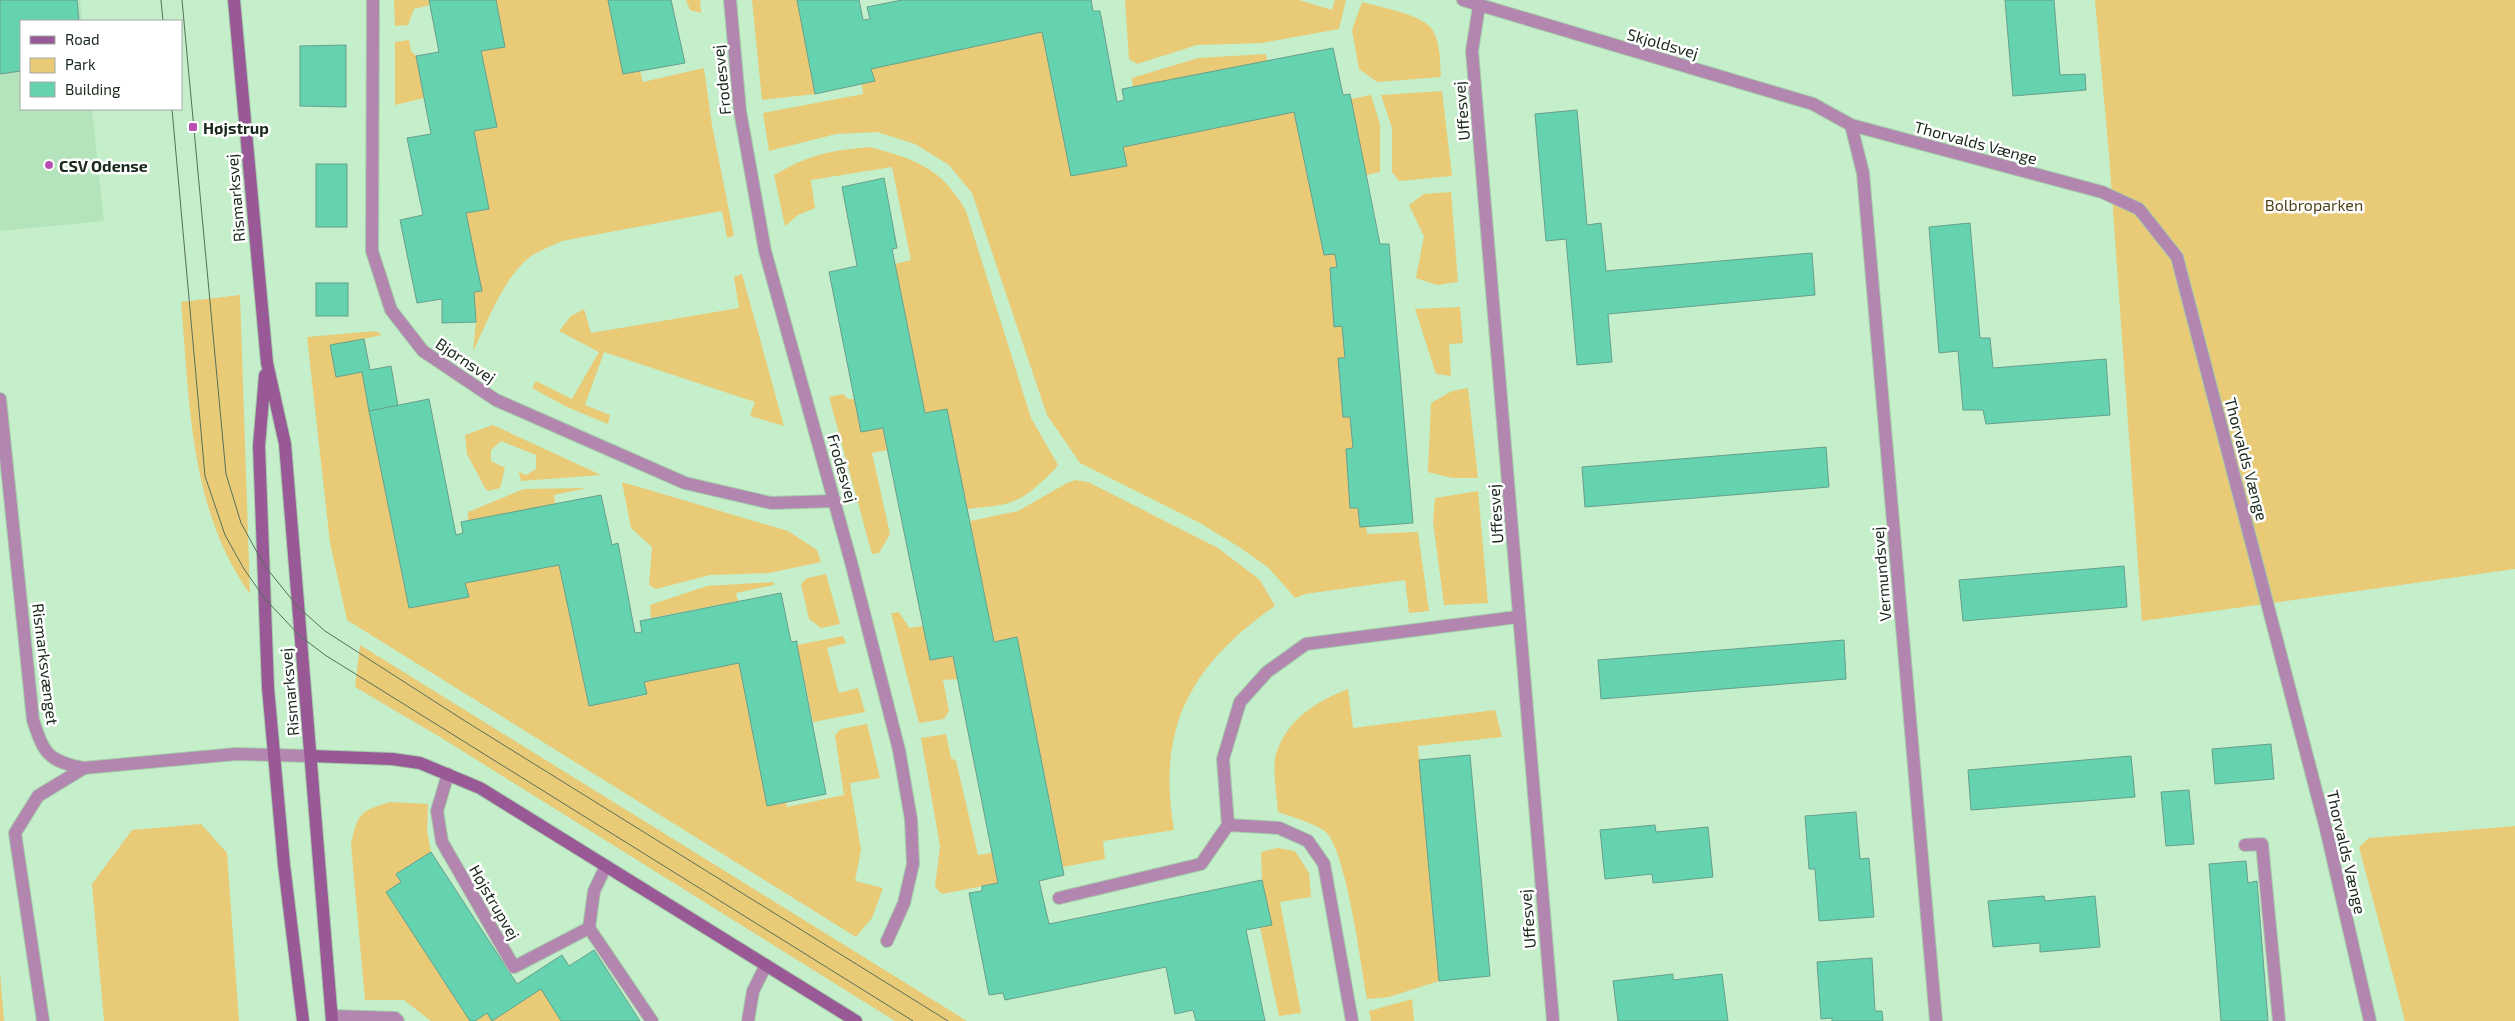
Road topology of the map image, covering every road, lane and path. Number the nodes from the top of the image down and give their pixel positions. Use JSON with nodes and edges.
{"nodes":[{"id":1,"x":234,"y":0,"type":"edge"},
{"id":2,"x":373,"y":0,"type":"edge"},
{"id":3,"x":730,"y":0,"type":"edge"},
{"id":4,"x":1463,"y":0,"type":"edge"},
{"id":5,"x":1479,"y":6,"type":"junction"},
{"id":6,"x":1851,"y":125,"type":"junction"},
{"id":7,"x":267,"y":363,"type":"junction"},
{"id":8,"x":0,"y":399,"type":"edge"},
{"id":9,"x":2,"y":432,"type":"edge"},
{"id":10,"x":835,"y":501,"type":"junction"},
{"id":11,"x":1517,"y":617,"type":"junction"},
{"id":12,"x":273,"y":755,"type":"junction"},
{"id":13,"x":311,"y":756,"type":"junction"},
{"id":14,"x":84,"y":768,"type":"junction"},
{"id":15,"x":448,"y":774,"type":"junction"},
{"id":16,"x":1228,"y":825,"type":"junction"},
{"id":17,"x":2245,"y":845,"type":"dead end"},
{"id":18,"x":606,"y":866,"type":"junction"},
{"id":19,"x":1059,"y":898,"type":"dead end"},
{"id":20,"x":589,"y":928,"type":"junction"},
{"id":21,"x":887,"y":941,"type":"dead end"},
{"id":22,"x":766,"y":965,"type":"junction"},
{"id":23,"x":332,"y":1019,"type":"edge"},
{"id":24,"x":43,"y":1021,"type":"edge"},
{"id":25,"x":302,"y":1021,"type":"edge"},
{"id":26,"x":398,"y":1021,"type":"edge"},
{"id":27,"x":652,"y":1021,"type":"edge"},
{"id":28,"x":748,"y":1021,"type":"edge"},
{"id":29,"x":856,"y":1021,"type":"edge"},
{"id":30,"x":1352,"y":1021,"type":"edge"},
{"id":31,"x":1553,"y":1021,"type":"edge"},
{"id":32,"x":1936,"y":1021,"type":"edge"},
{"id":33,"x":2279,"y":1021,"type":"edge"},
{"id":34,"x":2370,"y":1021,"type":"edge"}],
"edges":[{"from":1,"to":7,"type":"main road","name":"Rismarksvej"},
{"from":2,"to":10,"type":"street","name":"Bjørnsvej"},
{"from":3,"to":10,"type":"street","name":"Frodesvej"},
{"from":4,"to":5,"type":"street","name":"Skjoldsvej"},
{"from":5,"to":6,"type":"street","name":"Skjoldsvej"},
{"from":5,"to":11,"type":"street","name":"Uffesvej"},
{"from":6,"to":32,"type":"street","name":"Vermundsvej"},
{"from":6,"to":34,"type":"street","name":"Thorvalds Vænge"},
{"from":7,"to":12,"type":"main road","name":"Rismarksvej"},
{"from":7,"to":13,"type":"main road","name":"Rismarksvej"},
{"from":8,"to":9,"type":"street","name":"Rismarksvænget"},
{"from":9,"to":14,"type":"street","name":"Rismarksvænget"},
{"from":10,"to":21,"type":"street","name":"Frodesvej"},
{"from":11,"to":16,"type":"street"},
{"from":11,"to":31,"type":"street","name":"Uffesvej"},
{"from":12,"to":13,"type":"street","name":"Rismarksvænget"},
{"from":12,"to":14,"type":"street","name":"Rismarksvænget"},
{"from":12,"to":25,"type":"main road","name":"Rismarksvej"},
{"from":13,"to":15,"type":"main road"},
{"from":13,"to":23,"type":"main road","name":"Rismarksvej"},
{"from":14,"to":24,"type":"street"},
{"from":15,"to":18,"type":"main road"},
{"from":15,"to":20,"type":"street","name":"Højstrupvej"},
{"from":16,"to":19,"type":"street"},
{"from":16,"to":30,"type":"street"},
{"from":17,"to":33,"type":"street"},
{"from":18,"to":20,"type":"street"},
{"from":18,"to":22,"type":"main road"},
{"from":20,"to":27,"type":"street"},
{"from":22,"to":28,"type":"street"},
{"from":22,"to":29,"type":"main road"},
{"from":23,"to":26,"type":"street"}]}
